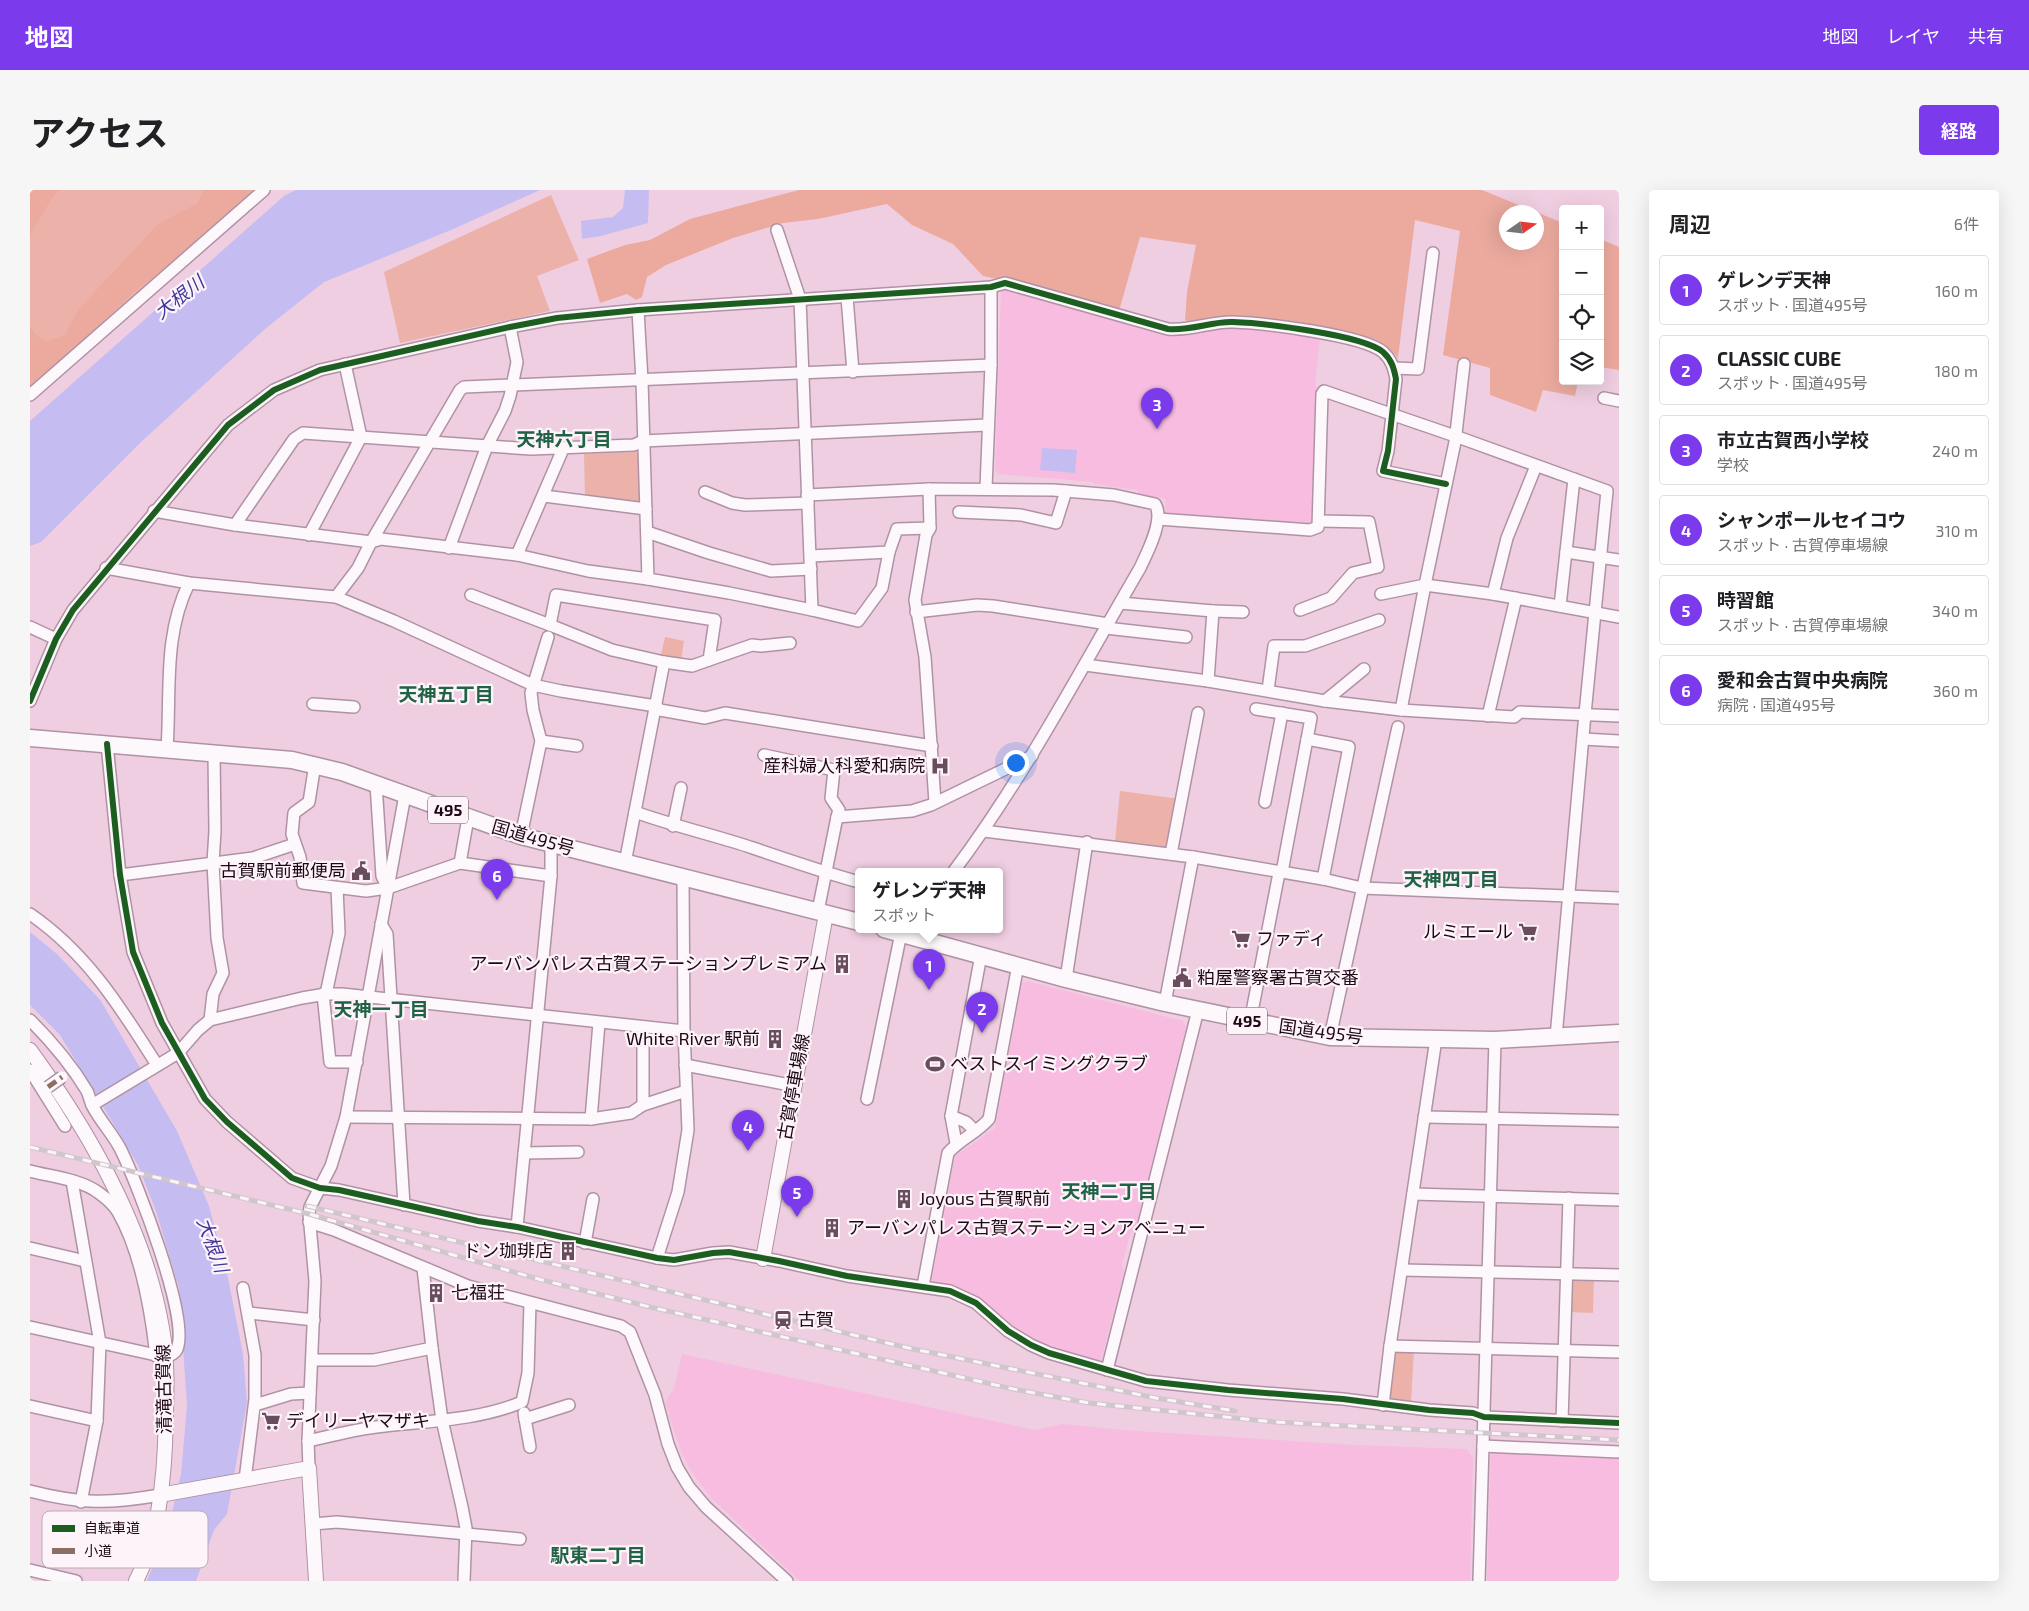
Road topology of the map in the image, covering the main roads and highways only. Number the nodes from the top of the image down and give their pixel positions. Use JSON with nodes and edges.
{"nodes":[{"id":1,"x":30,"y":738,"type":"edge"},
{"id":2,"x":826,"y":914,"type":"junction"},
{"id":3,"x":855,"y":921,"type":"edge"},
{"id":4,"x":909,"y":933,"type":"edge"},
{"id":5,"x":1619,"y":1033,"type":"edge"},
{"id":6,"x":30,"y":1050,"type":"edge"},
{"id":7,"x":763,"y":1259,"type":"road end"},
{"id":8,"x":166,"y":1494,"type":"junction"},
{"id":9,"x":161,"y":1511,"type":"edge"},
{"id":10,"x":141,"y":1568,"type":"edge"},
{"id":11,"x":136,"y":1581,"type":"edge"},
{"id":12,"x":316,"y":1581,"type":"edge"}],
"edges":[{"from":1,"to":2,"type":"highway","name":"国道495号","number":"495"},
{"from":2,"to":3,"type":"highway","name":"国道495号","number":"495"},
{"from":2,"to":7,"type":"main road","name":"古賀停車場線"},
{"from":4,"to":5,"type":"highway","name":"国道495号","number":"495"},
{"from":6,"to":8,"type":"main road","name":"清滝古賀線"},
{"from":8,"to":9,"type":"main road","name":"清滝古賀線"},
{"from":8,"to":12,"type":"main road"},
{"from":10,"to":11,"type":"main road","name":"清滝古賀線"}]}
